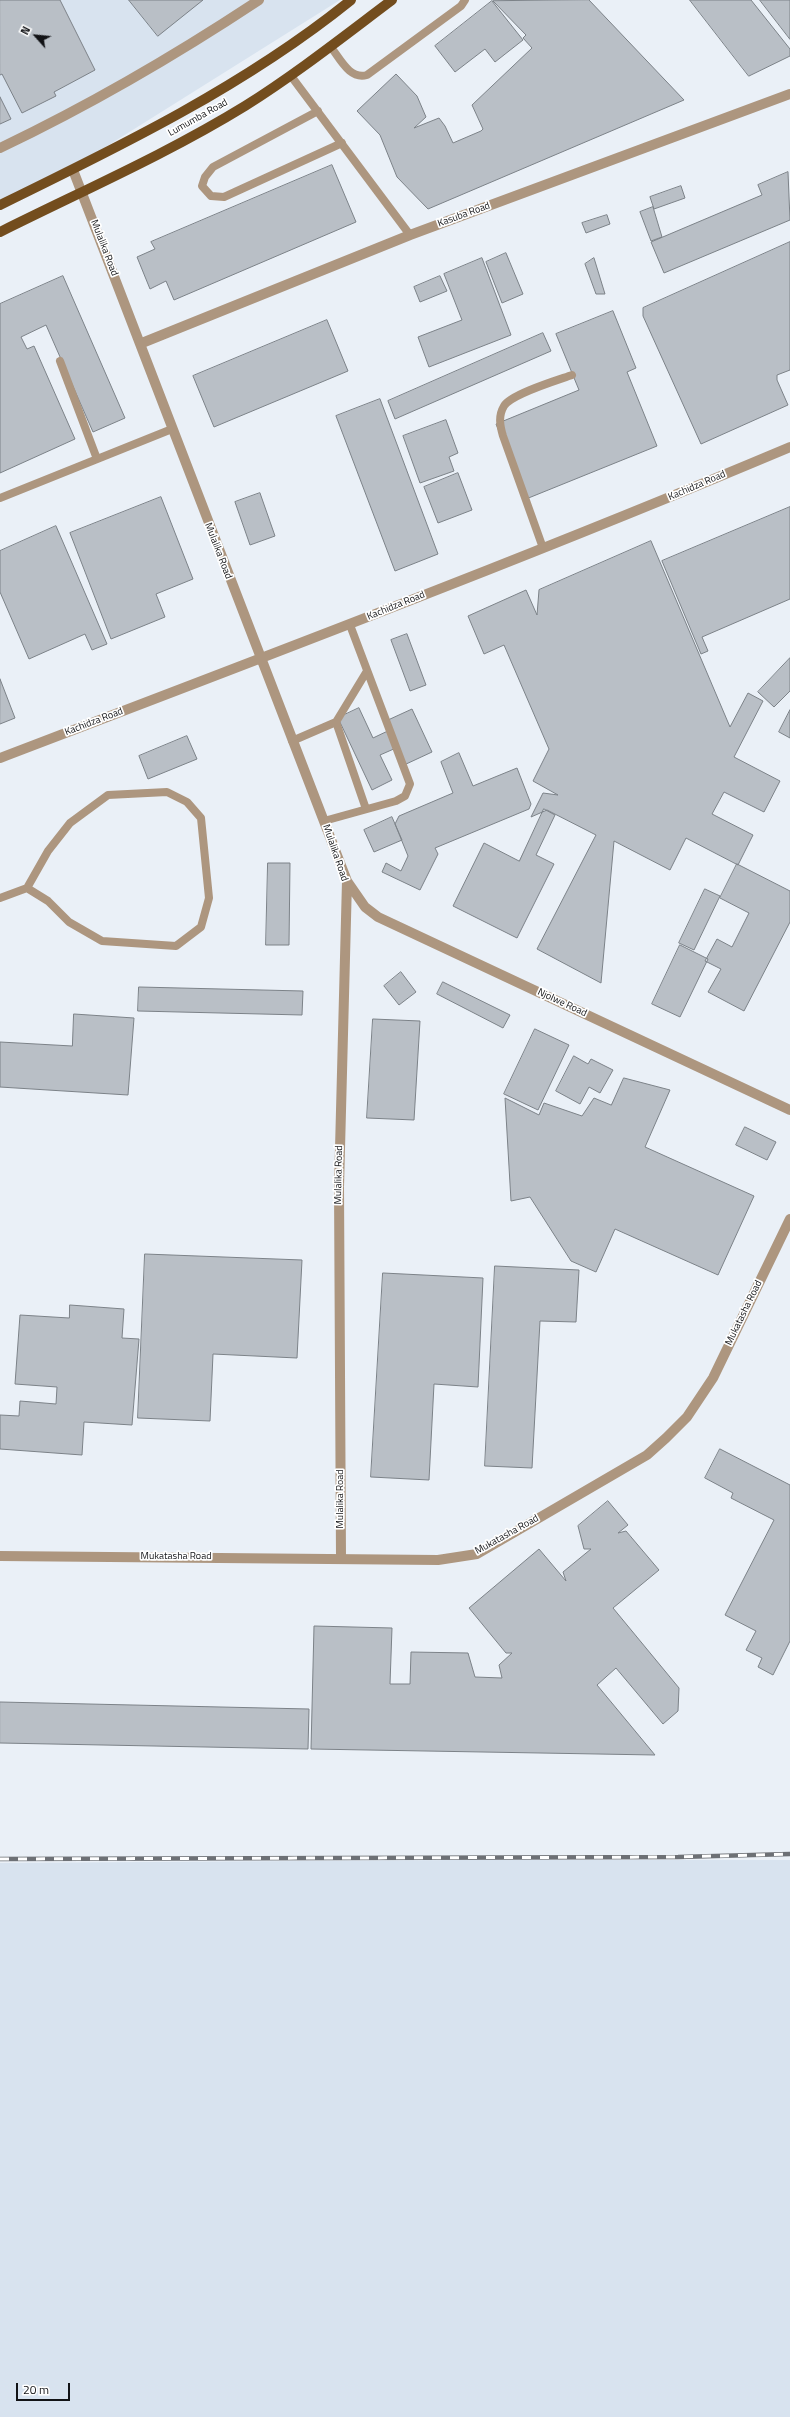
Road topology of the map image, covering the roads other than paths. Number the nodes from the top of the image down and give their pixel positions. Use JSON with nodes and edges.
{"nodes":[{"id":1,"x":259,"y":0,"type":"edge"},
{"id":2,"x":351,"y":0,"type":"edge"},
{"id":3,"x":392,"y":0,"type":"edge"},
{"id":4,"x":465,"y":0,"type":"edge"},
{"id":5,"x":330,"y":46,"type":"junction"},
{"id":6,"x":291,"y":76,"type":"junction"},
{"id":7,"x":790,"y":94,"type":"edge"},
{"id":8,"x":318,"y":111,"type":"junction"},
{"id":9,"x":342,"y":144,"type":"junction"},
{"id":10,"x":0,"y":148,"type":"edge"},
{"id":11,"x":73,"y":170,"type":"junction"},
{"id":12,"x":82,"y":192,"type":"junction"},
{"id":13,"x":0,"y":205,"type":"edge"},
{"id":14,"x":0,"y":232,"type":"edge"},
{"id":15,"x":410,"y":235,"type":"junction"},
{"id":16,"x":142,"y":343,"type":"junction"},
{"id":17,"x":60,"y":361,"type":"dead end"},
{"id":18,"x":572,"y":375,"type":"dead end"},
{"id":19,"x":172,"y":429,"type":"junction"},
{"id":20,"x":790,"y":447,"type":"edge"},
{"id":21,"x":97,"y":459,"type":"junction"},
{"id":22,"x":0,"y":498,"type":"edge"},
{"id":23,"x":544,"y":548,"type":"junction"},
{"id":24,"x":350,"y":625,"type":"junction"},
{"id":25,"x":260,"y":660,"type":"junction"},
{"id":26,"x":367,"y":671,"type":"junction"},
{"id":27,"x":336,"y":722,"type":"junction"},
{"id":28,"x":292,"y":741,"type":"junction"},
{"id":29,"x":0,"y":758,"type":"edge"},
{"id":30,"x":366,"y":809,"type":"junction"},
{"id":31,"x":324,"y":821,"type":"junction"},
{"id":32,"x":347,"y":881,"type":"junction"},
{"id":33,"x":27,"y":888,"type":"junction"},
{"id":34,"x":0,"y":898,"type":"edge"},
{"id":35,"x":790,"y":1110,"type":"edge"},
{"id":36,"x":790,"y":1219,"type":"edge"},
{"id":37,"x":0,"y":1556,"type":"edge"},
{"id":38,"x":341,"y":1558,"type":"junction"}],
"edges":[{"from":1,"to":10,"type":"street"},
{"from":2,"to":11,"type":"main road","name":"Lumumba Road"},
{"from":3,"to":5,"type":"main road","name":"Lumumba Road"},
{"from":4,"to":5,"type":"lane"},
{"from":5,"to":6,"type":"main road","name":"Lumumba Road"},
{"from":6,"to":8,"type":"lane"},
{"from":6,"to":12,"type":"main road","name":"Lumumba Road"},
{"from":7,"to":15,"type":"street","name":"Kasuba Road"},
{"from":8,"to":9,"type":"lane"},
{"from":8,"to":9,"type":"lane"},
{"from":9,"to":15,"type":"lane"},
{"from":11,"to":12,"type":"street","name":"Mulalika Road"},
{"from":11,"to":13,"type":"main road","name":"Lumumba Road"},
{"from":12,"to":14,"type":"main road","name":"Lumumba Road"},
{"from":12,"to":16,"type":"street","name":"Mulalika Road"},
{"from":15,"to":16,"type":"street","name":"Kasuba Road"},
{"from":16,"to":19,"type":"street","name":"Mulalika Road"},
{"from":17,"to":21,"type":"lane"},
{"from":18,"to":23,"type":"lane"},
{"from":19,"to":21,"type":"lane"},
{"from":19,"to":25,"type":"street","name":"Mulalika Road"},
{"from":20,"to":23,"type":"street","name":"Kachidza Road"},
{"from":21,"to":22,"type":"lane"},
{"from":23,"to":24,"type":"street","name":"Kachidza Road"},
{"from":24,"to":25,"type":"street","name":"Kachidza Road"},
{"from":24,"to":26,"type":"lane"},
{"from":25,"to":28,"type":"street","name":"Mulalika Road"},
{"from":25,"to":29,"type":"street","name":"Kachidza Road"},
{"from":26,"to":27,"type":"lane"},
{"from":26,"to":30,"type":"lane"},
{"from":27,"to":28,"type":"lane"},
{"from":27,"to":30,"type":"lane"},
{"from":28,"to":31,"type":"street","name":"Mulalika Road"},
{"from":30,"to":31,"type":"lane"},
{"from":31,"to":32,"type":"street","name":"Mulalika Road"},
{"from":32,"to":35,"type":"street","name":"Njolwe Road"},
{"from":32,"to":38,"type":"street","name":"Mulalika Road"},
{"from":33,"to":33,"type":"lane"},
{"from":33,"to":34,"type":"lane"},
{"from":36,"to":38,"type":"street","name":"Mukatasha Road"},
{"from":37,"to":38,"type":"street","name":"Mukatasha Road"}]}
